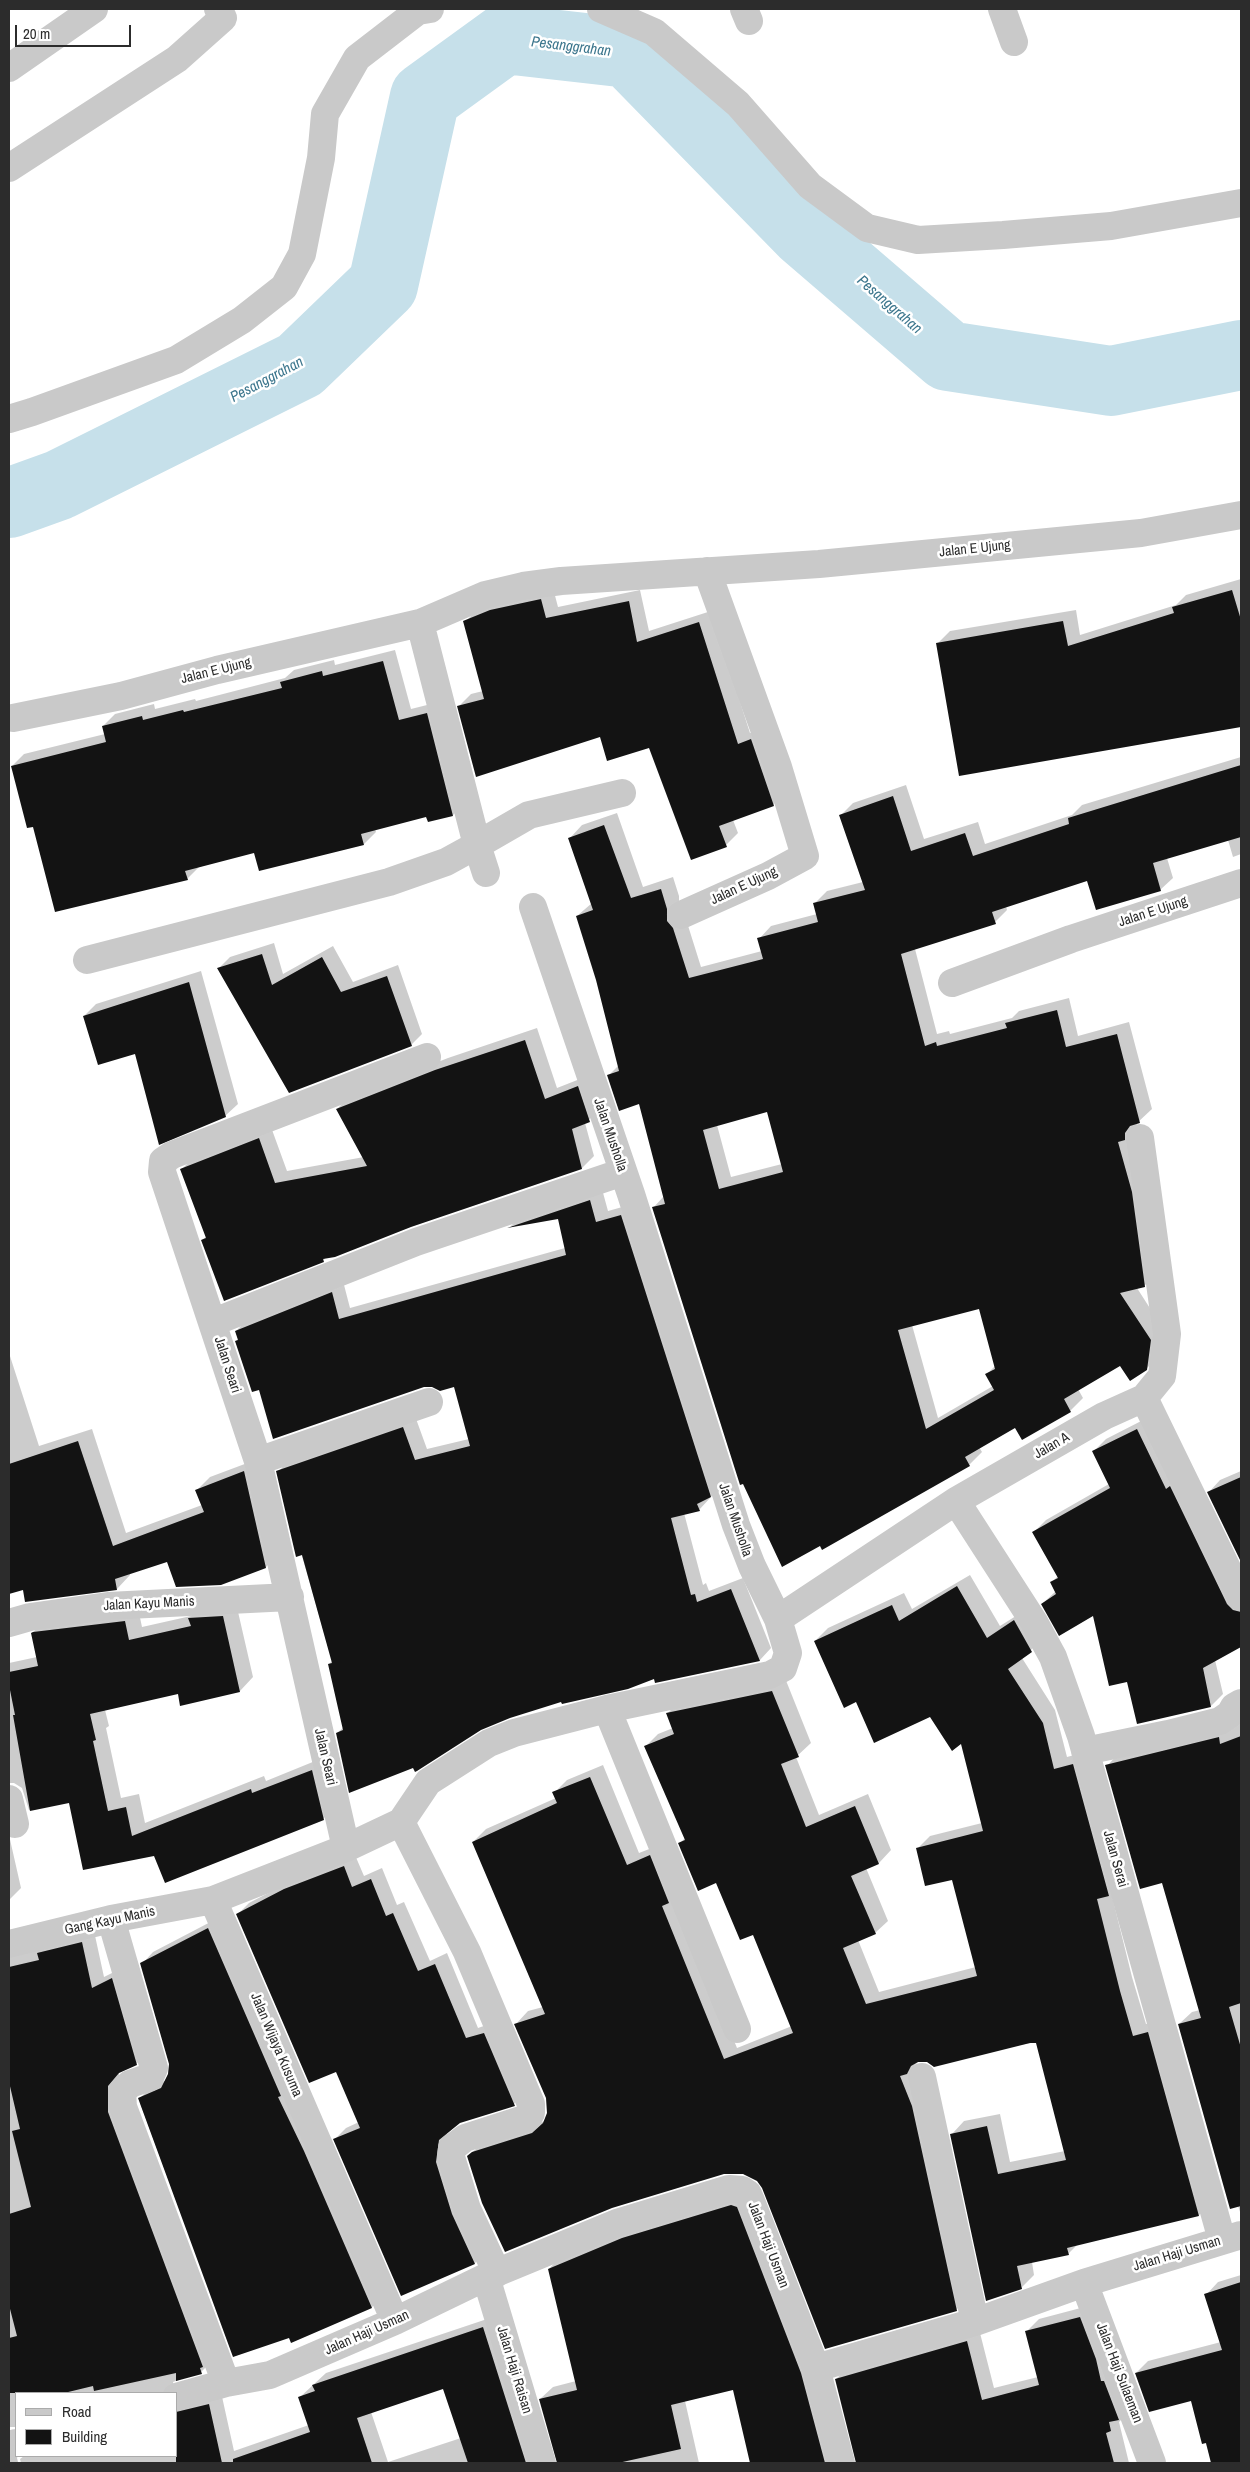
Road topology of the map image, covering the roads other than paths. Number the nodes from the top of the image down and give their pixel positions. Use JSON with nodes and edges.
{"nodes":[{"id":1,"x":94,"y":9,"type":"edge"},
{"id":2,"x":430,"y":9,"type":"edge"},
{"id":3,"x":601,"y":9,"type":"edge"},
{"id":4,"x":1002,"y":9,"type":"edge"},
{"id":5,"x":225,"y":12,"type":"edge"},
{"id":6,"x":1014,"y":42,"type":"dead end"},
{"id":7,"x":9,"y":68,"type":"edge"},
{"id":8,"x":9,"y":168,"type":"edge"},
{"id":9,"x":1241,"y":203,"type":"edge"},
{"id":10,"x":9,"y":419,"type":"edge"},
{"id":11,"x":1241,"y":515,"type":"edge"},
{"id":12,"x":707,"y":571,"type":"junction"},
{"id":13,"x":420,"y":623,"type":"junction"},
{"id":14,"x":13,"y":718,"type":"dead end"},
{"id":15,"x":622,"y":793,"type":"dead end"},
{"id":16,"x":477,"y":845,"type":"junction"},
{"id":17,"x":486,"y":873,"type":"dead end"},
{"id":18,"x":1241,"y":883,"type":"edge"},
{"id":19,"x":533,"y":907,"type":"dead end"},
{"id":20,"x":681,"y":915,"type":"dead end"},
{"id":21,"x":87,"y":960,"type":"dead end"},
{"id":22,"x":952,"y":983,"type":"dead end"},
{"id":23,"x":427,"y":1058,"type":"dead end"},
{"id":24,"x":1140,"y":1138,"type":"dead end"},
{"id":25,"x":623,"y":1172,"type":"junction"},
{"id":26,"x":214,"y":1322,"type":"junction"},
{"id":27,"x":1144,"y":1398,"type":"junction"},
{"id":28,"x":429,"y":1402,"type":"dead end"},
{"id":29,"x":258,"y":1461,"type":"junction"},
{"id":30,"x":956,"y":1501,"type":"junction"},
{"id":31,"x":290,"y":1597,"type":"junction"},
{"id":32,"x":1241,"y":1597,"type":"edge"},
{"id":33,"x":778,"y":1619,"type":"junction"},
{"id":34,"x":9,"y":1622,"type":"edge"},
{"id":35,"x":1241,"y":1703,"type":"edge"},
{"id":36,"x":607,"y":1709,"type":"junction"},
{"id":37,"x":1085,"y":1751,"type":"junction"},
{"id":38,"x":401,"y":1822,"type":"junction"},
{"id":39,"x":346,"y":1848,"type":"junction"},
{"id":40,"x":213,"y":1900,"type":"junction"},
{"id":41,"x":111,"y":1919,"type":"junction"},
{"id":42,"x":9,"y":1944,"type":"edge"},
{"id":43,"x":737,"y":2028,"type":"dead end"},
{"id":44,"x":922,"y":2077,"type":"dead end"},
{"id":45,"x":1232,"y":2238,"type":"edge"},
{"id":46,"x":491,"y":2275,"type":"junction"},
{"id":47,"x":1084,"y":2283,"type":"junction"},
{"id":48,"x":395,"y":2322,"type":"junction"},
{"id":49,"x":975,"y":2322,"type":"junction"},
{"id":50,"x":816,"y":2368,"type":"junction"},
{"id":51,"x":226,"y":2383,"type":"junction"},
{"id":52,"x":178,"y":2396,"type":"edge"},
{"id":53,"x":9,"y":2459,"type":"edge"},
{"id":54,"x":10,"y":2463,"type":"edge"},
{"id":55,"x":542,"y":2463,"type":"edge"},
{"id":56,"x":841,"y":2463,"type":"edge"},
{"id":57,"x":1152,"y":2463,"type":"edge"}],
"edges":[{"from":1,"to":7,"type":"street"},
{"from":2,"to":10,"type":"street"},
{"from":3,"to":9,"type":"street"},
{"from":4,"to":6,"type":"street"},
{"from":5,"to":8,"type":"street"},
{"from":11,"to":12,"type":"street","name":"Jalan E Ujung"},
{"from":12,"to":13,"type":"street","name":"Jalan E Ujung"},
{"from":12,"to":20,"type":"street","name":"Jalan E Ujung"},
{"from":13,"to":14,"type":"street","name":"Jalan E Ujung"},
{"from":13,"to":16,"type":"street"},
{"from":15,"to":16,"type":"street"},
{"from":16,"to":17,"type":"street"},
{"from":16,"to":21,"type":"street"},
{"from":18,"to":22,"type":"street","name":"Jalan E Ujung"},
{"from":19,"to":25,"type":"street","name":"Jalan Musholla"},
{"from":23,"to":26,"type":"street","name":"Jalan Seari"},
{"from":24,"to":27,"type":"street"},
{"from":25,"to":26,"type":"street"},
{"from":25,"to":33,"type":"street","name":"Jalan Musholla"},
{"from":26,"to":29,"type":"street","name":"Jalan Seari"},
{"from":27,"to":30,"type":"street","name":"Jalan A"},
{"from":27,"to":32,"type":"street"},
{"from":28,"to":29,"type":"street"},
{"from":29,"to":31,"type":"street","name":"Jalan Seari"},
{"from":30,"to":33,"type":"street","name":"Jalan A"},
{"from":30,"to":37,"type":"street","name":"Jalan Serai"},
{"from":31,"to":34,"type":"street","name":"Jalan Kayu Manis"},
{"from":31,"to":39,"type":"street","name":"Jalan Seari"},
{"from":33,"to":36,"type":"street","name":"Jalan Musholla"},
{"from":35,"to":37,"type":"street"},
{"from":36,"to":38,"type":"street","name":"Jalan Musholla"},
{"from":36,"to":43,"type":"street"},
{"from":37,"to":45,"type":"street","name":"Jalan Serai"},
{"from":38,"to":39,"type":"street"},
{"from":38,"to":46,"type":"street","name":"Jalan Haji Raisan"},
{"from":39,"to":40,"type":"street"},
{"from":40,"to":41,"type":"street","name":"Gang Kayu Manis"},
{"from":40,"to":48,"type":"street","name":"Jalan Wijaya Kusuma"},
{"from":41,"to":42,"type":"street","name":"Gang Kayu Manis"},
{"from":41,"to":51,"type":"street"},
{"from":44,"to":49,"type":"street"},
{"from":45,"to":47,"type":"street","name":"Jalan Haji Usman"},
{"from":46,"to":48,"type":"street","name":"Jalan Haji Usman"},
{"from":46,"to":50,"type":"street","name":"Jalan Haji Usman"},
{"from":46,"to":55,"type":"street","name":"Jalan Haji Raisan"},
{"from":47,"to":49,"type":"street","name":"Jalan Haji Usman"},
{"from":47,"to":57,"type":"street","name":"Jalan Haji Sulaeman"},
{"from":48,"to":51,"type":"street","name":"Jalan Haji Usman"},
{"from":49,"to":50,"type":"street","name":"Jalan Haji Usman"},
{"from":50,"to":56,"type":"street"},
{"from":51,"to":52,"type":"street","name":"Jalan Haji Usman"},
{"from":53,"to":54,"type":"lane"}]}
